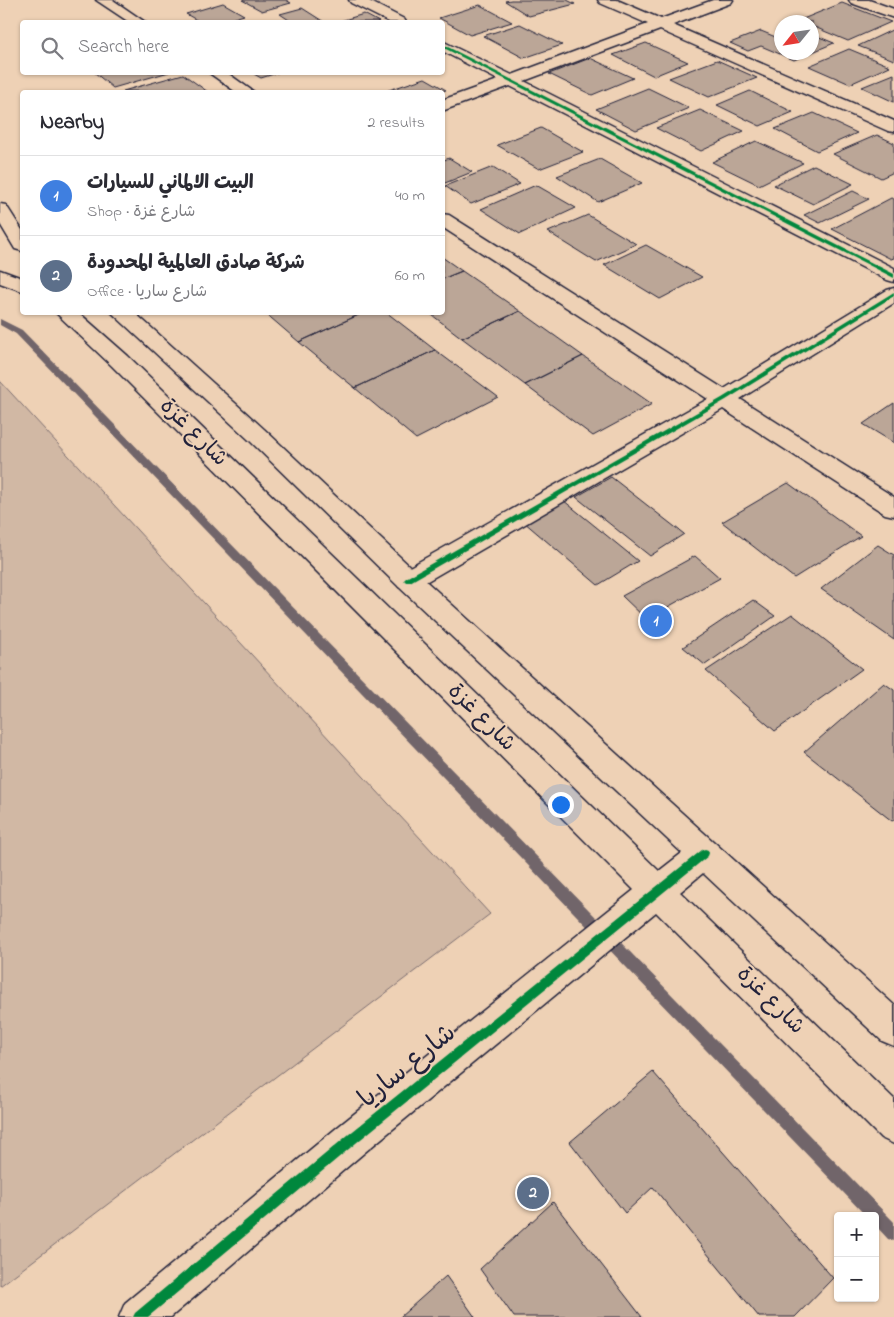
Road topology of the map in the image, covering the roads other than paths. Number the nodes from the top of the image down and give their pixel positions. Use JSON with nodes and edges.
{"nodes":[{"id":1,"x":103,"y":0,"type":"edge"},
{"id":2,"x":356,"y":0,"type":"edge"},
{"id":3,"x":605,"y":0,"type":"edge"},
{"id":4,"x":726,"y":0,"type":"edge"},
{"id":5,"x":856,"y":0,"type":"edge"},
{"id":6,"x":894,"y":14,"type":"edge"},
{"id":7,"x":135,"y":20,"type":"edge"},
{"id":8,"x":396,"y":20,"type":"edge"},
{"id":9,"x":660,"y":24,"type":"junction"},
{"id":10,"x":445,"y":46,"type":"edge"},
{"id":11,"x":220,"y":75,"type":"edge"},
{"id":12,"x":512,"y":80,"type":"junction"},
{"id":13,"x":243,"y":90,"type":"edge"},
{"id":14,"x":445,"y":105,"type":"edge"},
{"id":15,"x":894,"y":127,"type":"edge"},
{"id":16,"x":0,"y":209,"type":"edge"},
{"id":17,"x":445,"y":221,"type":"edge"},
{"id":18,"x":20,"y":242,"type":"edge"},
{"id":19,"x":0,"y":249,"type":"edge"},
{"id":20,"x":20,"y":253,"type":"edge"},
{"id":21,"x":0,"y":276,"type":"edge"},
{"id":22,"x":894,"y":276,"type":"edge"},
{"id":23,"x":20,"y":284,"type":"edge"},
{"id":24,"x":894,"y":294,"type":"edge"},
{"id":25,"x":68,"y":315,"type":"edge"},
{"id":26,"x":125,"y":315,"type":"edge"},
{"id":27,"x":724,"y":399,"type":"junction"},
{"id":28,"x":894,"y":508,"type":"edge"},
{"id":29,"x":408,"y":580,"type":"junction"},
{"id":30,"x":705,"y":853,"type":"junction"},
{"id":31,"x":660,"y":892,"type":"junction"},
{"id":32,"x":894,"y":1029,"type":"edge"},
{"id":33,"x":894,"y":1125,"type":"edge"},
{"id":34,"x":139,"y":1317,"type":"edge"}],
"edges":[{"from":1,"to":7,"type":"street"},
{"from":2,"to":8,"type":"street"},
{"from":3,"to":9,"type":"street"},
{"from":4,"to":9,"type":"street"},
{"from":5,"to":6,"type":"street"},
{"from":9,"to":12,"type":"street"},
{"from":9,"to":15,"type":"street"},
{"from":10,"to":12,"type":"street"},
{"from":11,"to":13,"type":"street"},
{"from":12,"to":14,"type":"street"},
{"from":12,"to":22,"type":"street"},
{"from":16,"to":18,"type":"street"},
{"from":17,"to":27,"type":"street"},
{"from":19,"to":20,"type":"street"},
{"from":21,"to":23,"type":"street"},
{"from":24,"to":27,"type":"street"},
{"from":25,"to":31,"type":"street","name":"شارع غزة"},
{"from":26,"to":29,"type":"street","name":"شارع غزة"},
{"from":27,"to":28,"type":"street"},
{"from":27,"to":29,"type":"street"},
{"from":29,"to":30,"type":"street","name":"شارع غزة"},
{"from":30,"to":31,"type":"street","name":"شارع ساريا"},
{"from":30,"to":32,"type":"street","name":"شارع غزة"},
{"from":31,"to":33,"type":"street","name":"شارع غزة"},
{"from":31,"to":34,"type":"street","name":"شارع ساريا"}]}
